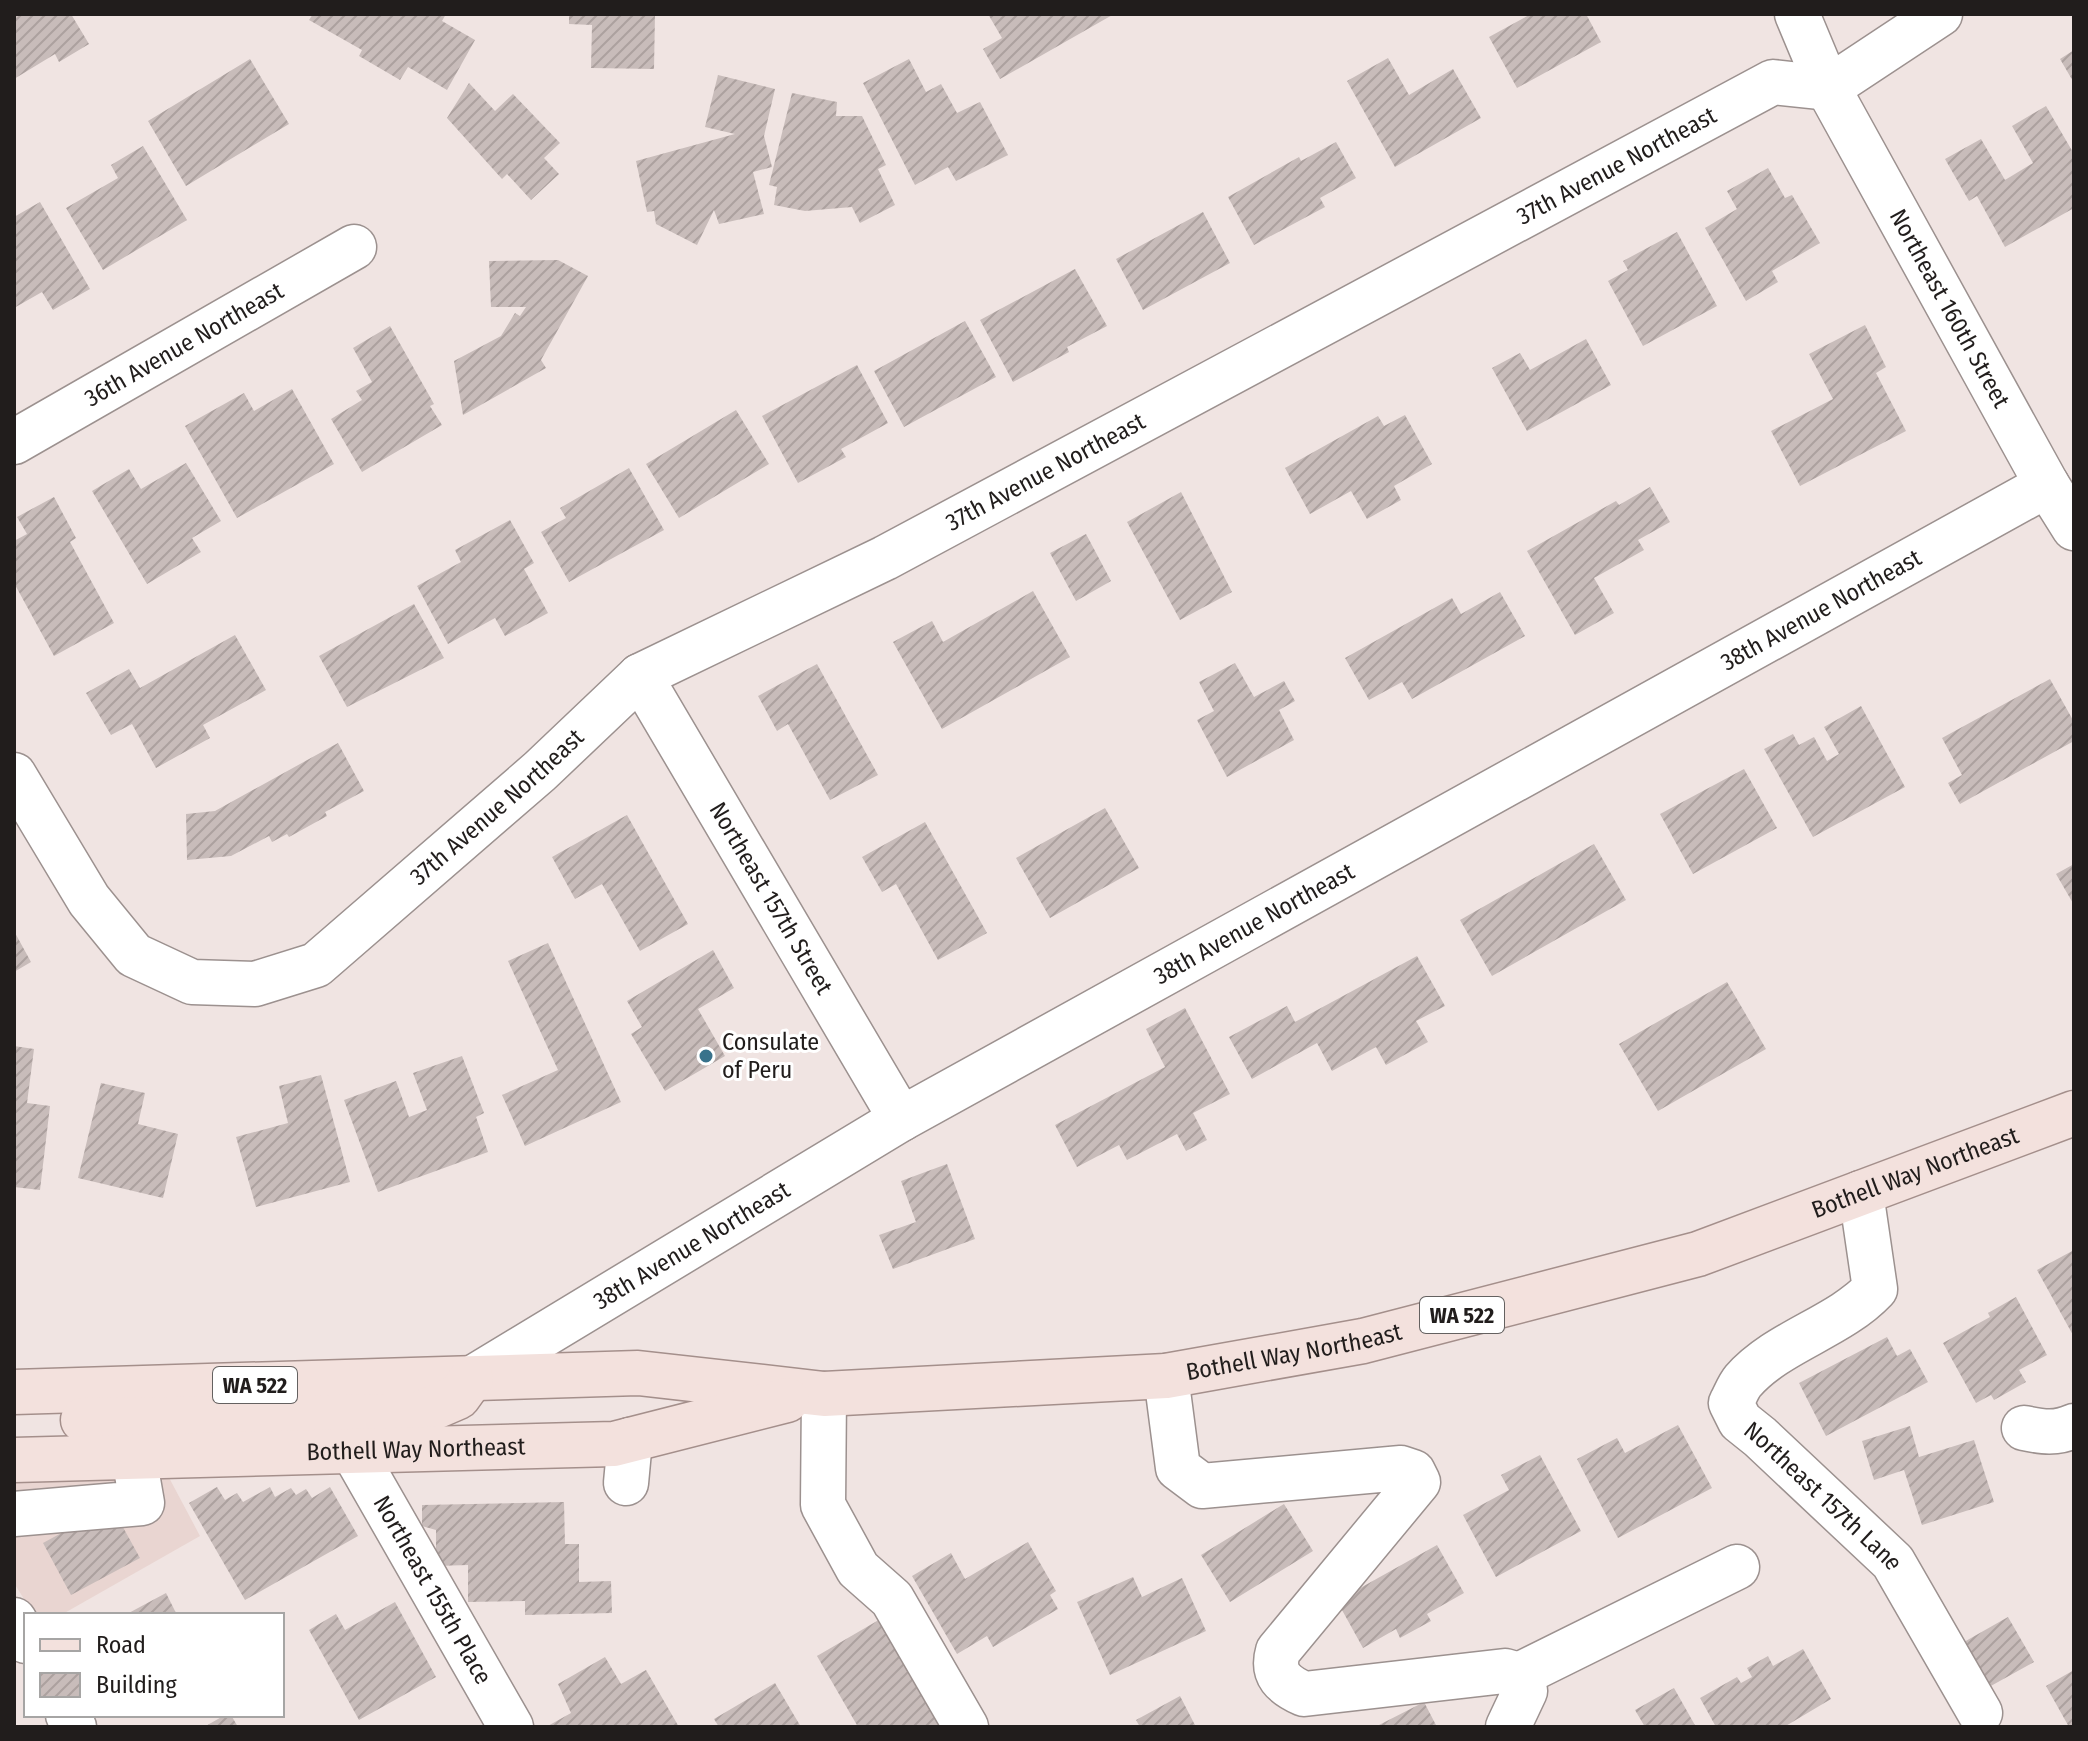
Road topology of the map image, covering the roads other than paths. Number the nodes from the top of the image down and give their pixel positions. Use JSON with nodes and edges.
{"nodes":[{"id":1,"x":1797,"y":14,"type":"edge"},
{"id":2,"x":1940,"y":14,"type":"edge"},
{"id":3,"x":1828,"y":88,"type":"junction"},
{"id":4,"x":354,"y":247,"type":"dead end"},
{"id":5,"x":14,"y":442,"type":"edge"},
{"id":6,"x":2047,"y":485,"type":"junction"},
{"id":7,"x":2074,"y":528,"type":"edge"},
{"id":8,"x":640,"y":676,"type":"junction"},
{"id":9,"x":14,"y":775,"type":"edge"},
{"id":10,"x":2074,"y":1113,"type":"edge"},
{"id":11,"x":901,"y":1119,"type":"junction"},
{"id":12,"x":1861,"y":1193,"type":"junction"},
{"id":13,"x":1166,"y":1376,"type":"junction"},
{"id":14,"x":471,"y":1379,"type":"junction"},
{"id":15,"x":14,"y":1392,"type":"edge"},
{"id":16,"x":818,"y":1394,"type":"junction"},
{"id":17,"x":14,"y":1421,"type":"edge"},
{"id":18,"x":2074,"y":1426,"type":"edge"},
{"id":19,"x":2024,"y":1428,"type":"dead end"},
{"id":20,"x":630,"y":1440,"type":"junction"},
{"id":21,"x":353,"y":1451,"type":"junction"},
{"id":22,"x":134,"y":1457,"type":"junction"},
{"id":23,"x":14,"y":1460,"type":"edge"},
{"id":24,"x":626,"y":1483,"type":"dead end"},
{"id":25,"x":14,"y":1514,"type":"edge"},
{"id":26,"x":1737,"y":1567,"type":"dead end"},
{"id":27,"x":14,"y":1620,"type":"edge"},
{"id":28,"x":24,"y":1638,"type":"edge"},
{"id":29,"x":1519,"y":1675,"type":"junction"},
{"id":30,"x":1980,"y":1713,"type":"dead end"},
{"id":31,"x":511,"y":1727,"type":"edge"},
{"id":32,"x":966,"y":1727,"type":"edge"},
{"id":33,"x":1508,"y":1727,"type":"edge"}],
"edges":[{"from":1,"to":3,"type":"street","name":"Northeast 160th Street"},
{"from":2,"to":3,"type":"street"},
{"from":3,"to":6,"type":"street","name":"Northeast 160th Street"},
{"from":3,"to":8,"type":"street","name":"37th Avenue Northeast"},
{"from":4,"to":5,"type":"street","name":"36th Avenue Northeast"},
{"from":6,"to":7,"type":"street","name":"Northeast 160th Street"},
{"from":6,"to":11,"type":"street","name":"38th Avenue Northeast"},
{"from":8,"to":9,"type":"street","name":"37th Avenue Northeast"},
{"from":8,"to":11,"type":"street","name":"Northeast 157th Street"},
{"from":10,"to":12,"type":"main road","name":"Bothell Way Northeast","number":"WA 522"},
{"from":11,"to":14,"type":"street","name":"38th Avenue Northeast"},
{"from":12,"to":13,"type":"main road","name":"Bothell Way Northeast","number":"WA 522"},
{"from":12,"to":30,"type":"street","name":"Northeast 157th Lane"},
{"from":13,"to":16,"type":"main road","name":"Bothell Way Northeast","number":"WA 522"},
{"from":13,"to":29,"type":"street"},
{"from":14,"to":15,"type":"main road","name":"Bothell Way Northeast","number":"WA 522"},
{"from":14,"to":16,"type":"main road","name":"Bothell Way Northeast","number":"WA 522"},
{"from":14,"to":17,"type":"main road"},
{"from":16,"to":20,"type":"main road","name":"Bothell Way Northeast","number":"WA 522"},
{"from":16,"to":32,"type":"street"},
{"from":18,"to":19,"type":"street"},
{"from":20,"to":21,"type":"main road","name":"Bothell Way Northeast","number":"WA 522"},
{"from":20,"to":24,"type":"street"},
{"from":21,"to":22,"type":"main road","name":"Bothell Way Northeast","number":"WA 522"},
{"from":21,"to":31,"type":"street","name":"Northeast 155th Place"},
{"from":22,"to":23,"type":"main road","name":"Bothell Way Northeast","number":"WA 522"},
{"from":22,"to":25,"type":"street"},
{"from":26,"to":29,"type":"street"},
{"from":27,"to":28,"type":"street"},
{"from":29,"to":33,"type":"street"}]}
